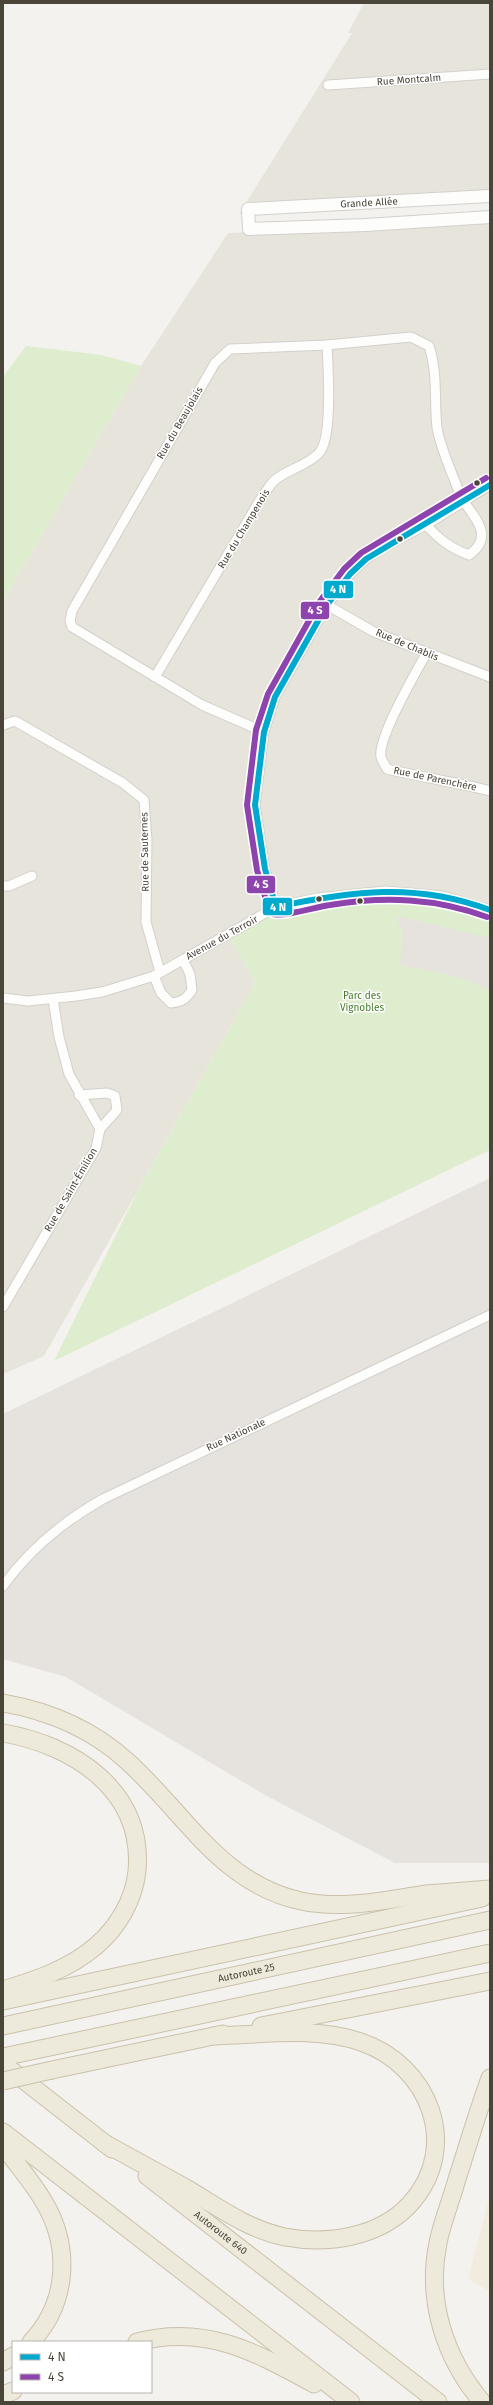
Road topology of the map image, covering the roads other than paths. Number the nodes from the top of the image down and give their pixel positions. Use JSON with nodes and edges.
{"nodes":[{"id":1,"x":490,"y":74,"type":"edge"},
{"id":2,"x":328,"y":85,"type":"dead end"},
{"id":3,"x":490,"y":196,"type":"edge"},
{"id":4,"x":490,"y":217,"type":"edge"},
{"id":5,"x":327,"y":345,"type":"junction"},
{"id":6,"x":490,"y":485,"type":"edge"},
{"id":7,"x":464,"y":501,"type":"junction"},
{"id":8,"x":426,"y":525,"type":"junction"},
{"id":9,"x":326,"y":605,"type":"junction"},
{"id":10,"x":426,"y":654,"type":"junction"},
{"id":11,"x":155,"y":677,"type":"junction"},
{"id":12,"x":490,"y":677,"type":"edge"},
{"id":13,"x":3,"y":725,"type":"edge"},
{"id":14,"x":264,"y":732,"type":"junction"},
{"id":15,"x":490,"y":791,"type":"edge"},
{"id":16,"x":32,"y":876,"type":"dead end"},
{"id":17,"x":3,"y":886,"type":"edge"},
{"id":18,"x":276,"y":907,"type":"junction"},
{"id":19,"x":490,"y":910,"type":"edge"},
{"id":20,"x":183,"y":960,"type":"junction"},
{"id":21,"x":157,"y":974,"type":"junction"},
{"id":22,"x":3,"y":998,"type":"edge"},
{"id":23,"x":53,"y":999,"type":"junction"},
{"id":24,"x":79,"y":1095,"type":"junction"},
{"id":25,"x":100,"y":1129,"type":"junction"},
{"id":26,"x":3,"y":1307,"type":"edge"},
{"id":27,"x":490,"y":1315,"type":"edge"},
{"id":28,"x":3,"y":1586,"type":"edge"},
{"id":29,"x":3,"y":1702,"type":"edge"},
{"id":30,"x":3,"y":1733,"type":"edge"},
{"id":31,"x":490,"y":1889,"type":"edge"},
{"id":32,"x":490,"y":1897,"type":"edge"},
{"id":33,"x":490,"y":1920,"type":"edge"},
{"id":34,"x":490,"y":1953,"type":"edge"},
{"id":35,"x":490,"y":1972,"type":"edge"},
{"id":36,"x":490,"y":1982,"type":"edge"},
{"id":37,"x":3,"y":1990,"type":"edge"},
{"id":38,"x":3,"y":2002,"type":"edge"},
{"id":39,"x":326,"y":2014,"type":"junction"},
{"id":40,"x":3,"y":2026,"type":"edge"},
{"id":41,"x":213,"y":2036,"type":"junction"},
{"id":42,"x":3,"y":2057,"type":"edge"},
{"id":43,"x":3,"y":2064,"type":"edge"},
{"id":44,"x":490,"y":2078,"type":"edge"},
{"id":45,"x":3,"y":2081,"type":"edge"},
{"id":46,"x":3,"y":2132,"type":"edge"},
{"id":47,"x":104,"y":2143,"type":"junction"},
{"id":48,"x":3,"y":2145,"type":"edge"},
{"id":49,"x":31,"y":2341,"type":"edge"},
{"id":50,"x":144,"y":2341,"type":"edge"},
{"id":51,"x":12,"y":2357,"type":"edge"},
{"id":52,"x":3,"y":2362,"type":"edge"},
{"id":53,"x":350,"y":2402,"type":"edge"},
{"id":54,"x":438,"y":2402,"type":"edge"},
{"id":55,"x":482,"y":2402,"type":"edge"}],
"edges":[{"from":1,"to":2,"type":"street","name":"Rue Montcalm"},
{"from":3,"to":4,"type":"street","name":"Grande Allée"},
{"from":5,"to":7,"type":"street","name":"Rue du Beaujolais"},
{"from":5,"to":11,"type":"street","name":"Rue du Champenois"},
{"from":5,"to":11,"type":"street","name":"Rue du Beaujolais"},
{"from":6,"to":7,"type":"street"},
{"from":7,"to":8,"type":"street"},
{"from":7,"to":8,"type":"street","name":"Rue du Beaujolais"},
{"from":8,"to":9,"type":"street"},
{"from":9,"to":10,"type":"street","name":"Rue de Chablis"},
{"from":9,"to":14,"type":"street"},
{"from":10,"to":12,"type":"street","name":"Rue de Chablis"},
{"from":10,"to":15,"type":"street","name":"Rue de Parenchère"},
{"from":11,"to":14,"type":"street","name":"Rue du Beaujolais"},
{"from":13,"to":21,"type":"street","name":"Rue de Sauternes"},
{"from":14,"to":18,"type":"street"},
{"from":16,"to":17,"type":"street"},
{"from":18,"to":19,"type":"street","name":"Avenue du Terroir"},
{"from":18,"to":20,"type":"street","name":"Avenue du Terroir"},
{"from":20,"to":21,"type":"street","name":"Avenue du Terroir"},
{"from":20,"to":21,"type":"street"},
{"from":21,"to":23,"type":"street","name":"Avenue du Terroir"},
{"from":22,"to":23,"type":"street","name":"Avenue du Terroir"},
{"from":23,"to":24,"type":"street"},
{"from":24,"to":25,"type":"street"},
{"from":24,"to":25,"type":"street"},
{"from":25,"to":26,"type":"street","name":"Rue de Saint-Émilion"},
{"from":27,"to":28,"type":"street","name":"Rue Nationale"},
{"from":29,"to":31,"type":"highway"},
{"from":30,"to":37,"type":"highway"},
{"from":32,"to":38,"type":"highway"},
{"from":33,"to":40,"type":"highway","name":"Autoroute 25"},
{"from":34,"to":42,"type":"highway"},
{"from":35,"to":39,"type":"highway"},
{"from":36,"to":39,"type":"highway"},
{"from":39,"to":41,"type":"highway"},
{"from":41,"to":45,"type":"highway","bridge":true},
{"from":41,"to":47,"type":"highway"},
{"from":43,"to":47,"type":"highway","name":"Autoroute 640"},
{"from":44,"to":55,"type":"highway"},
{"from":46,"to":53,"type":"highway"},
{"from":47,"to":54,"type":"highway","name":"Autoroute 640"},
{"from":48,"to":49,"type":"highway"},
{"from":50,"to":53,"type":"highway"},
{"from":51,"to":52,"type":"highway"}]}
